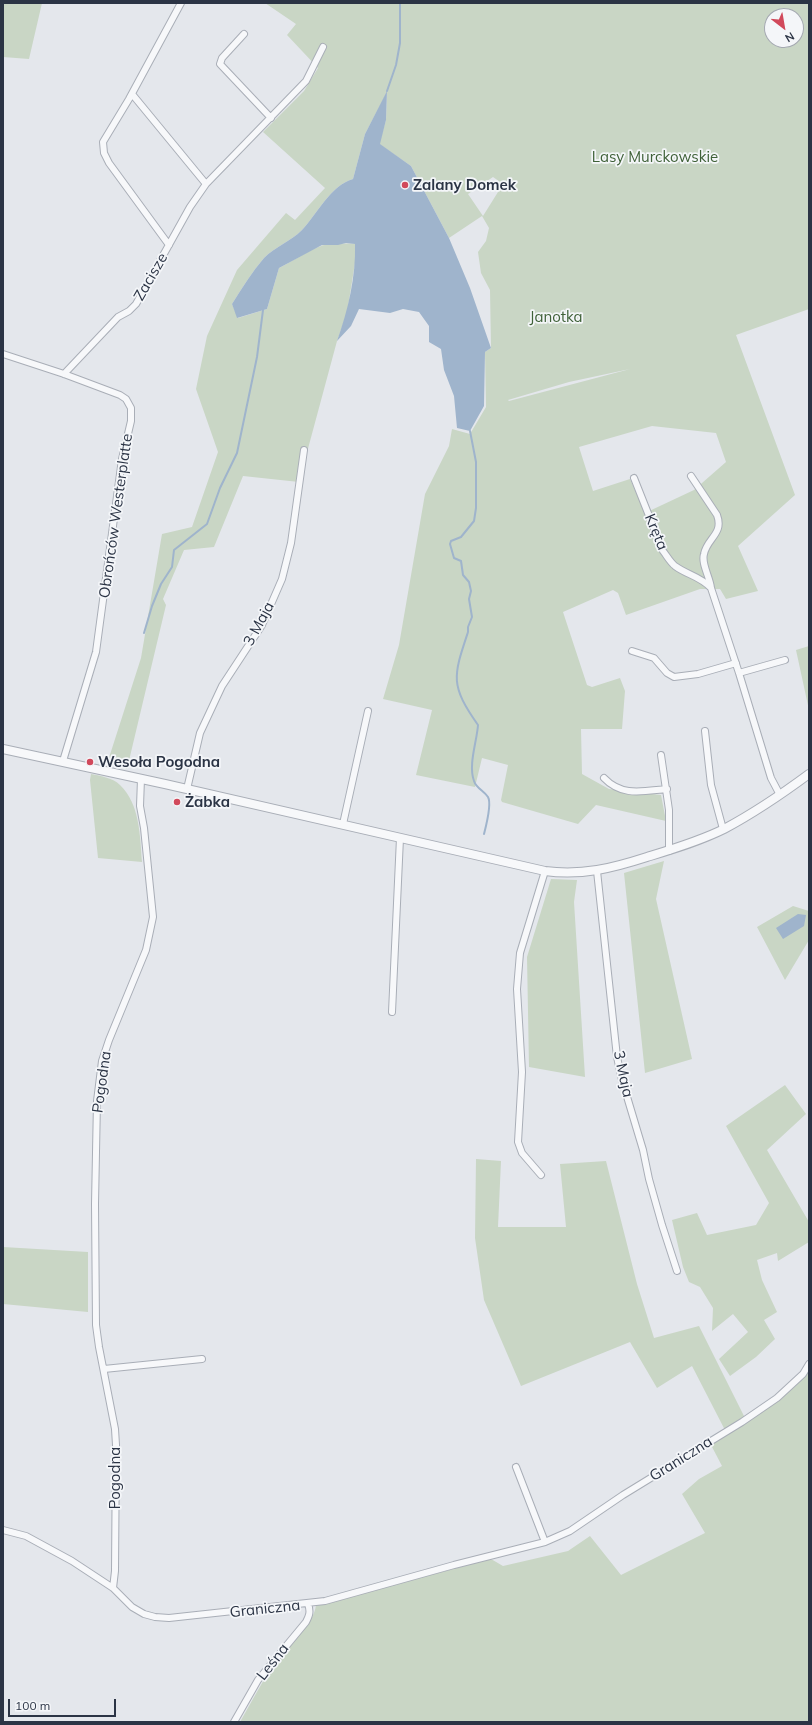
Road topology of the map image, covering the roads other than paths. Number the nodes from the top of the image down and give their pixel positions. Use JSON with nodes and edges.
{"nodes":[{"id":1,"x":181,"y":3,"type":"edge"},
{"id":2,"x":244,"y":34,"type":"dead end"},
{"id":3,"x":323,"y":47,"type":"dead end"},
{"id":4,"x":132,"y":94,"type":"junction"},
{"id":5,"x":271,"y":118,"type":"junction"},
{"id":6,"x":206,"y":184,"type":"junction"},
{"id":7,"x":169,"y":245,"type":"junction"},
{"id":8,"x":3,"y":354,"type":"edge"},
{"id":9,"x":64,"y":374,"type":"junction"},
{"id":10,"x":304,"y":450,"type":"dead end"},
{"id":11,"x":691,"y":476,"type":"dead end"},
{"id":12,"x":634,"y":478,"type":"dead end"},
{"id":13,"x":711,"y":588,"type":"junction"},
{"id":14,"x":632,"y":652,"type":"dead end"},
{"id":15,"x":785,"y":660,"type":"dead end"},
{"id":16,"x":736,"y":664,"type":"junction"},
{"id":17,"x":739,"y":673,"type":"junction"},
{"id":18,"x":368,"y":711,"type":"dead end"},
{"id":19,"x":705,"y":731,"type":"dead end"},
{"id":20,"x":3,"y":749,"type":"edge"},
{"id":21,"x":661,"y":754,"type":"dead end"},
{"id":22,"x":63,"y":761,"type":"junction"},
{"id":23,"x":809,"y":774,"type":"edge"},
{"id":24,"x":604,"y":778,"type":"dead end"},
{"id":25,"x":141,"y":779,"type":"junction"},
{"id":26,"x":187,"y":789,"type":"junction"},
{"id":27,"x":667,"y":789,"type":"junction"},
{"id":28,"x":780,"y":795,"type":"junction"},
{"id":29,"x":343,"y":824,"type":"junction"},
{"id":30,"x":723,"y":829,"type":"junction"},
{"id":31,"x":400,"y":838,"type":"junction"},
{"id":32,"x":669,"y":850,"type":"junction"},
{"id":33,"x":545,"y":871,"type":"junction"},
{"id":34,"x":597,"y":871,"type":"junction"},
{"id":35,"x":392,"y":1012,"type":"dead end"},
{"id":36,"x":542,"y":1174,"type":"dead end"},
{"id":37,"x":677,"y":1271,"type":"dead end"},
{"id":38,"x":202,"y":1359,"type":"dead end"},
{"id":39,"x":809,"y":1364,"type":"edge"},
{"id":40,"x":104,"y":1369,"type":"junction"},
{"id":41,"x":516,"y":1468,"type":"dead end"},
{"id":42,"x":3,"y":1530,"type":"edge"},
{"id":43,"x":545,"y":1542,"type":"junction"},
{"id":44,"x":113,"y":1588,"type":"junction"},
{"id":45,"x":308,"y":1604,"type":"junction"},
{"id":46,"x":234,"y":1722,"type":"edge"}],
"edges":[{"from":1,"to":4,"type":"street"},
{"from":2,"to":5,"type":"street"},
{"from":3,"to":5,"type":"street","name":"Zacisze"},
{"from":4,"to":6,"type":"street"},
{"from":4,"to":7,"type":"street"},
{"from":5,"to":6,"type":"street","name":"Zacisze"},
{"from":6,"to":7,"type":"street","name":"Zacisze"},
{"from":7,"to":9,"type":"street","name":"Zacisze"},
{"from":8,"to":9,"type":"street","name":"Obrońców Westerplatte"},
{"from":9,"to":22,"type":"street","name":"Obrońców Westerplatte"},
{"from":10,"to":26,"type":"street","name":"3 Maja"},
{"from":11,"to":13,"type":"street"},
{"from":12,"to":13,"type":"street","name":"Kręta"},
{"from":13,"to":16,"type":"street"},
{"from":14,"to":16,"type":"street"},
{"from":15,"to":17,"type":"street"},
{"from":16,"to":17,"type":"street"},
{"from":17,"to":28,"type":"street"},
{"from":18,"to":29,"type":"street"},
{"from":19,"to":30,"type":"street"},
{"from":20,"to":22,"type":"street"},
{"from":21,"to":27,"type":"street"},
{"from":22,"to":25,"type":"street"},
{"from":23,"to":28,"type":"street"},
{"from":24,"to":27,"type":"street"},
{"from":25,"to":26,"type":"street"},
{"from":25,"to":40,"type":"street","name":"Pogodna"},
{"from":26,"to":29,"type":"street"},
{"from":27,"to":32,"type":"street"},
{"from":28,"to":30,"type":"street"},
{"from":29,"to":31,"type":"street"},
{"from":30,"to":32,"type":"street"},
{"from":31,"to":33,"type":"street"},
{"from":31,"to":35,"type":"street"},
{"from":32,"to":34,"type":"street"},
{"from":33,"to":34,"type":"street"},
{"from":33,"to":36,"type":"street"},
{"from":34,"to":37,"type":"street","name":"3 Maja"},
{"from":38,"to":40,"type":"street"},
{"from":39,"to":43,"type":"street","name":"Graniczna"},
{"from":40,"to":44,"type":"street","name":"Pogodna"},
{"from":41,"to":43,"type":"street"},
{"from":42,"to":44,"type":"street","name":"Graniczna"},
{"from":43,"to":45,"type":"street","name":"Graniczna"},
{"from":44,"to":45,"type":"street","name":"Graniczna"},
{"from":45,"to":46,"type":"street","name":"Leśna"}]}
